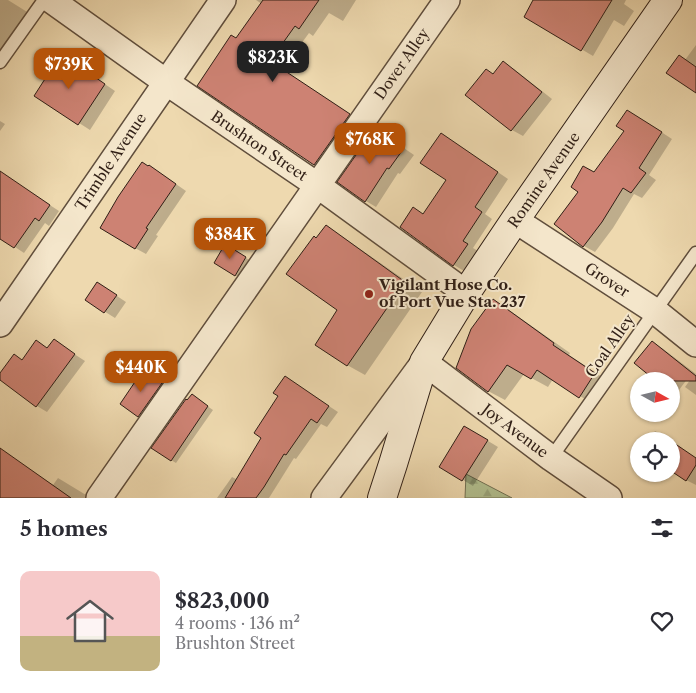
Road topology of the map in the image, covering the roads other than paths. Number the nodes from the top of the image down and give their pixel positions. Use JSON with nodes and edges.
{"nodes":[{"id":1,"x":44,"y":0,"type":"edge"},
{"id":2,"x":51,"y":0,"type":"edge"},
{"id":3,"x":223,"y":0,"type":"edge"},
{"id":4,"x":447,"y":0,"type":"edge"},
{"id":5,"x":668,"y":0,"type":"edge"},
{"id":6,"x":0,"y":62,"type":"edge"},
{"id":7,"x":166,"y":82,"type":"junction"},
{"id":8,"x":317,"y":185,"type":"junction"},
{"id":9,"x":516,"y":220,"type":"junction"},
{"id":10,"x":696,"y":253,"type":"edge"},
{"id":11,"x":466,"y":293,"type":"junction"},
{"id":12,"x":655,"y":311,"type":"junction"},
{"id":13,"x":0,"y":324,"type":"edge"},
{"id":14,"x":696,"y":344,"type":"edge"},
{"id":15,"x":424,"y":362,"type":"junction"},
{"id":16,"x":552,"y":458,"type":"junction"},
{"id":17,"x":99,"y":498,"type":"edge"},
{"id":18,"x":324,"y":498,"type":"edge"},
{"id":19,"x":382,"y":498,"type":"edge"},
{"id":20,"x":608,"y":498,"type":"edge"}],
"edges":[{"from":1,"to":6,"type":"lane"},
{"from":2,"to":7,"type":"street","name":"Brushton Street"},
{"from":3,"to":7,"type":"street","name":"Trimble Avenue"},
{"from":4,"to":8,"type":"street","name":"Dover Alley"},
{"from":5,"to":9,"type":"street","name":"Romine Avenue"},
{"from":7,"to":8,"type":"street","name":"Brushton Street"},
{"from":7,"to":13,"type":"street","name":"Trimble Avenue"},
{"from":8,"to":11,"type":"street","name":"Brushton Street"},
{"from":8,"to":17,"type":"street","name":"Dover Alley"},
{"from":9,"to":11,"type":"street","name":"Romine Avenue"},
{"from":9,"to":12,"type":"street","name":"Grover"},
{"from":10,"to":12,"type":"lane","name":"Coal Alley"},
{"from":11,"to":15,"type":"street","name":"Romine Avenue"},
{"from":12,"to":14,"type":"street","name":"Grover"},
{"from":12,"to":16,"type":"lane","name":"Coal Alley"},
{"from":15,"to":16,"type":"street","name":"Joy Avenue"},
{"from":15,"to":18,"type":"street","name":"Romine Avenue"},
{"from":15,"to":19,"type":"street","name":"Romine Avenue"},
{"from":16,"to":20,"type":"street","name":"Joy Avenue"}]}
